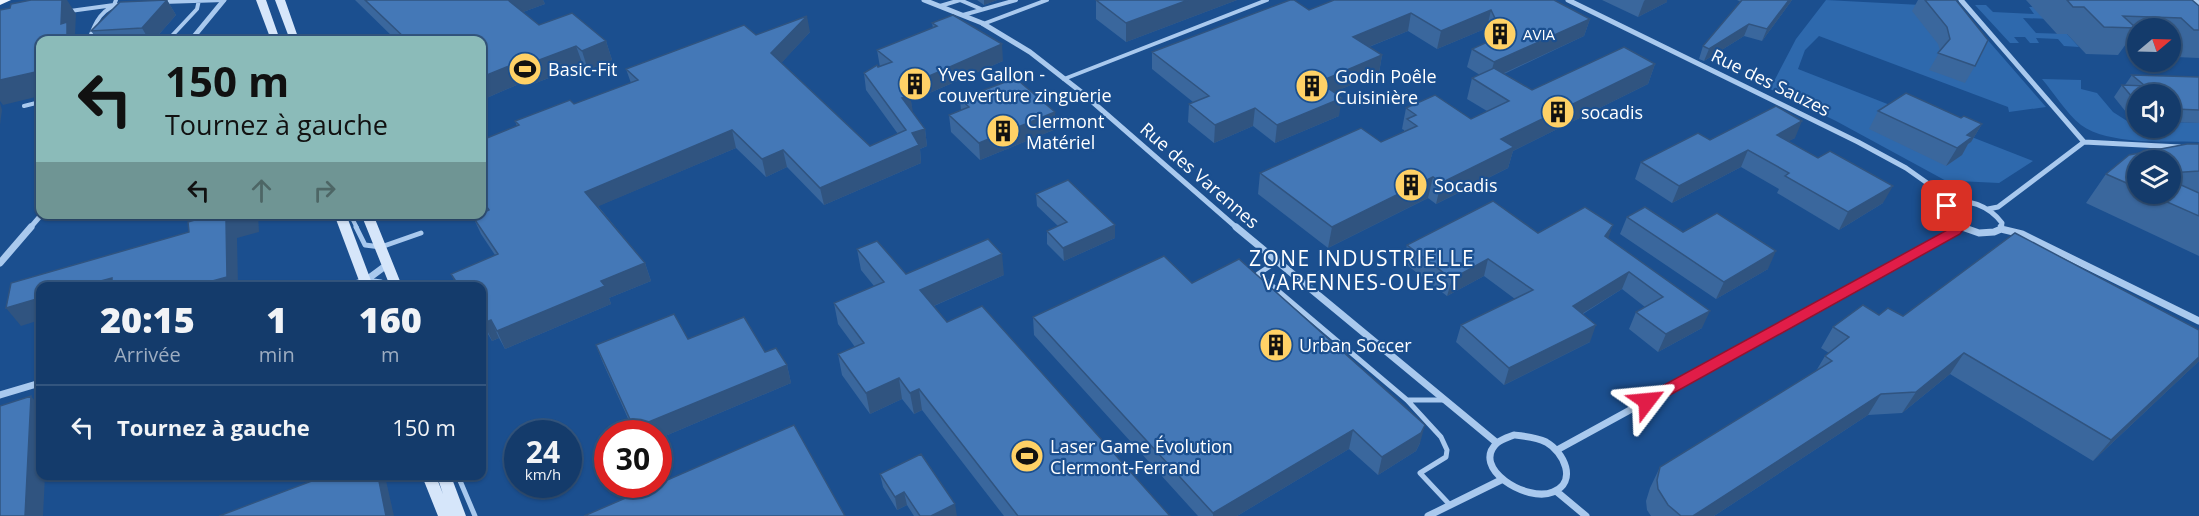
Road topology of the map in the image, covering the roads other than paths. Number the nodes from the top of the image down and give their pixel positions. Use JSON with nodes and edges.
{"nodes":[{"id":1,"x":199,"y":0,"type":"edge"},
{"id":2,"x":224,"y":0,"type":"edge"},
{"id":3,"x":261,"y":0,"type":"edge"},
{"id":4,"x":280,"y":0,"type":"edge"},
{"id":5,"x":924,"y":0,"type":"edge"},
{"id":6,"x":960,"y":0,"type":"edge"},
{"id":7,"x":1016,"y":0,"type":"edge"},
{"id":8,"x":1047,"y":0,"type":"edge"},
{"id":9,"x":1267,"y":0,"type":"edge"},
{"id":10,"x":1568,"y":0,"type":"edge"},
{"id":11,"x":1960,"y":0,"type":"edge"},
{"id":12,"x":2195,"y":0,"type":"edge"},
{"id":13,"x":0,"y":2,"type":"edge"},
{"id":14,"x":115,"y":2,"type":"edge"},
{"id":15,"x":157,"y":3,"type":"edge"},
{"id":16,"x":125,"y":4,"type":"edge"},
{"id":17,"x":2199,"y":4,"type":"edge"},
{"id":18,"x":940,"y":6,"type":"junction"},
{"id":19,"x":5,"y":8,"type":"edge"},
{"id":20,"x":981,"y":9,"type":"junction"},
{"id":21,"x":70,"y":11,"type":"dead end"},
{"id":22,"x":963,"y":15,"type":"junction"},
{"id":23,"x":983,"y":24,"type":"junction"},
{"id":24,"x":90,"y":36,"type":"edge"},
{"id":25,"x":172,"y":36,"type":"edge"},
{"id":26,"x":194,"y":36,"type":"edge"},
{"id":27,"x":274,"y":36,"type":"edge"},
{"id":28,"x":294,"y":36,"type":"edge"},
{"id":29,"x":1064,"y":79,"type":"junction"},
{"id":30,"x":36,"y":103,"type":"edge"},
{"id":31,"x":24,"y":106,"type":"dead end"},
{"id":32,"x":2084,"y":142,"type":"junction"},
{"id":33,"x":2189,"y":147,"type":"edge"},
{"id":34,"x":1954,"y":202,"type":"junction"},
{"id":35,"x":1988,"y":209,"type":"junction"},
{"id":36,"x":38,"y":219,"type":"edge"},
{"id":37,"x":342,"y":219,"type":"edge"},
{"id":38,"x":352,"y":219,"type":"edge"},
{"id":39,"x":369,"y":219,"type":"edge"},
{"id":40,"x":1960,"y":226,"type":"junction"},
{"id":41,"x":2001,"y":229,"type":"junction"},
{"id":42,"x":421,"y":233,"type":"dead end"},
{"id":43,"x":381,"y":247,"type":"junction"},
{"id":44,"x":1276,"y":262,"type":"junction"},
{"id":45,"x":0,"y":263,"type":"edge"},
{"id":46,"x":387,"y":264,"type":"junction"},
{"id":47,"x":365,"y":282,"type":"edge"},
{"id":48,"x":368,"y":282,"type":"edge"},
{"id":49,"x":394,"y":282,"type":"edge"},
{"id":50,"x":2199,"y":321,"type":"edge"},
{"id":51,"x":36,"y":384,"type":"edge"},
{"id":52,"x":0,"y":395,"type":"edge"},
{"id":53,"x":1407,"y":400,"type":"junction"},
{"id":54,"x":1445,"y":400,"type":"junction"},
{"id":55,"x":1497,"y":442,"type":"junction"},
{"id":56,"x":1557,"y":450,"type":"junction"},
{"id":57,"x":431,"y":480,"type":"edge"},
{"id":58,"x":446,"y":480,"type":"edge"},
{"id":59,"x":460,"y":480,"type":"edge"},
{"id":60,"x":1501,"y":480,"type":"junction"},
{"id":61,"x":1556,"y":491,"type":"junction"},
{"id":62,"x":1450,"y":505,"type":"junction"},
{"id":63,"x":445,"y":516,"type":"edge"},
{"id":64,"x":459,"y":516,"type":"edge"},
{"id":65,"x":475,"y":516,"type":"edge"},
{"id":66,"x":1428,"y":516,"type":"edge"},
{"id":67,"x":1586,"y":516,"type":"edge"}],
"edges":[{"from":1,"to":2,"type":"lane"},
{"from":1,"to":15,"type":"lane"},
{"from":1,"to":25,"type":"lane"},
{"from":2,"to":26,"type":"street"},
{"from":3,"to":27,"type":"main road"},
{"from":4,"to":28,"type":"main road"},
{"from":5,"to":18,"type":"street","name":"Rue des Varennes"},
{"from":6,"to":18,"type":"lane"},
{"from":6,"to":20,"type":"lane"},
{"from":7,"to":20,"type":"lane"},
{"from":8,"to":23,"type":"lane"},
{"from":9,"to":29,"type":"lane"},
{"from":10,"to":34,"type":"street","name":"Rue des Sauzes"},
{"from":11,"to":32,"type":"street"},
{"from":12,"to":17,"type":"street"},
{"from":13,"to":19,"type":"main road"},
{"from":14,"to":16,"type":"lane"},
{"from":14,"to":21,"type":"lane"},
{"from":14,"to":24,"type":"lane"},
{"from":18,"to":22,"type":"street","name":"Rue des Varennes"},
{"from":20,"to":22,"type":"lane"},
{"from":22,"to":23,"type":"street","name":"Rue des Varennes"},
{"from":23,"to":29,"type":"street","name":"Rue des Varennes"},
{"from":29,"to":44,"type":"street","name":"Rue des Varennes"},
{"from":30,"to":31,"type":"lane"},
{"from":32,"to":33,"type":"street"},
{"from":32,"to":35,"type":"street"},
{"from":34,"to":35,"type":"street"},
{"from":34,"to":40,"type":"street"},
{"from":35,"to":41,"type":"street"},
{"from":36,"to":45,"type":"street"},
{"from":37,"to":47,"type":"main road"},
{"from":38,"to":43,"type":"lane"},
{"from":39,"to":43,"type":"main road"},
{"from":40,"to":41,"type":"street"},
{"from":40,"to":56,"type":"street"},
{"from":41,"to":50,"type":"street"},
{"from":42,"to":43,"type":"lane"},
{"from":43,"to":46,"type":"main road"},
{"from":44,"to":53,"type":"lane"},
{"from":44,"to":54,"type":"street","name":"Rue des Varennes"},
{"from":46,"to":48,"type":"street"},
{"from":46,"to":49,"type":"main road"},
{"from":51,"to":52,"type":"street"},
{"from":53,"to":54,"type":"lane"},
{"from":53,"to":62,"type":"lane"},
{"from":54,"to":55,"type":"street","name":"Rue des Varennes"},
{"from":55,"to":56,"type":"street"},
{"from":55,"to":60,"type":"street"},
{"from":56,"to":61,"type":"street"},
{"from":57,"to":63,"type":"main road"},
{"from":58,"to":64,"type":"main road"},
{"from":59,"to":65,"type":"lane"},
{"from":60,"to":61,"type":"street"},
{"from":60,"to":62,"type":"street"},
{"from":61,"to":67,"type":"street"},
{"from":62,"to":66,"type":"street"}]}
